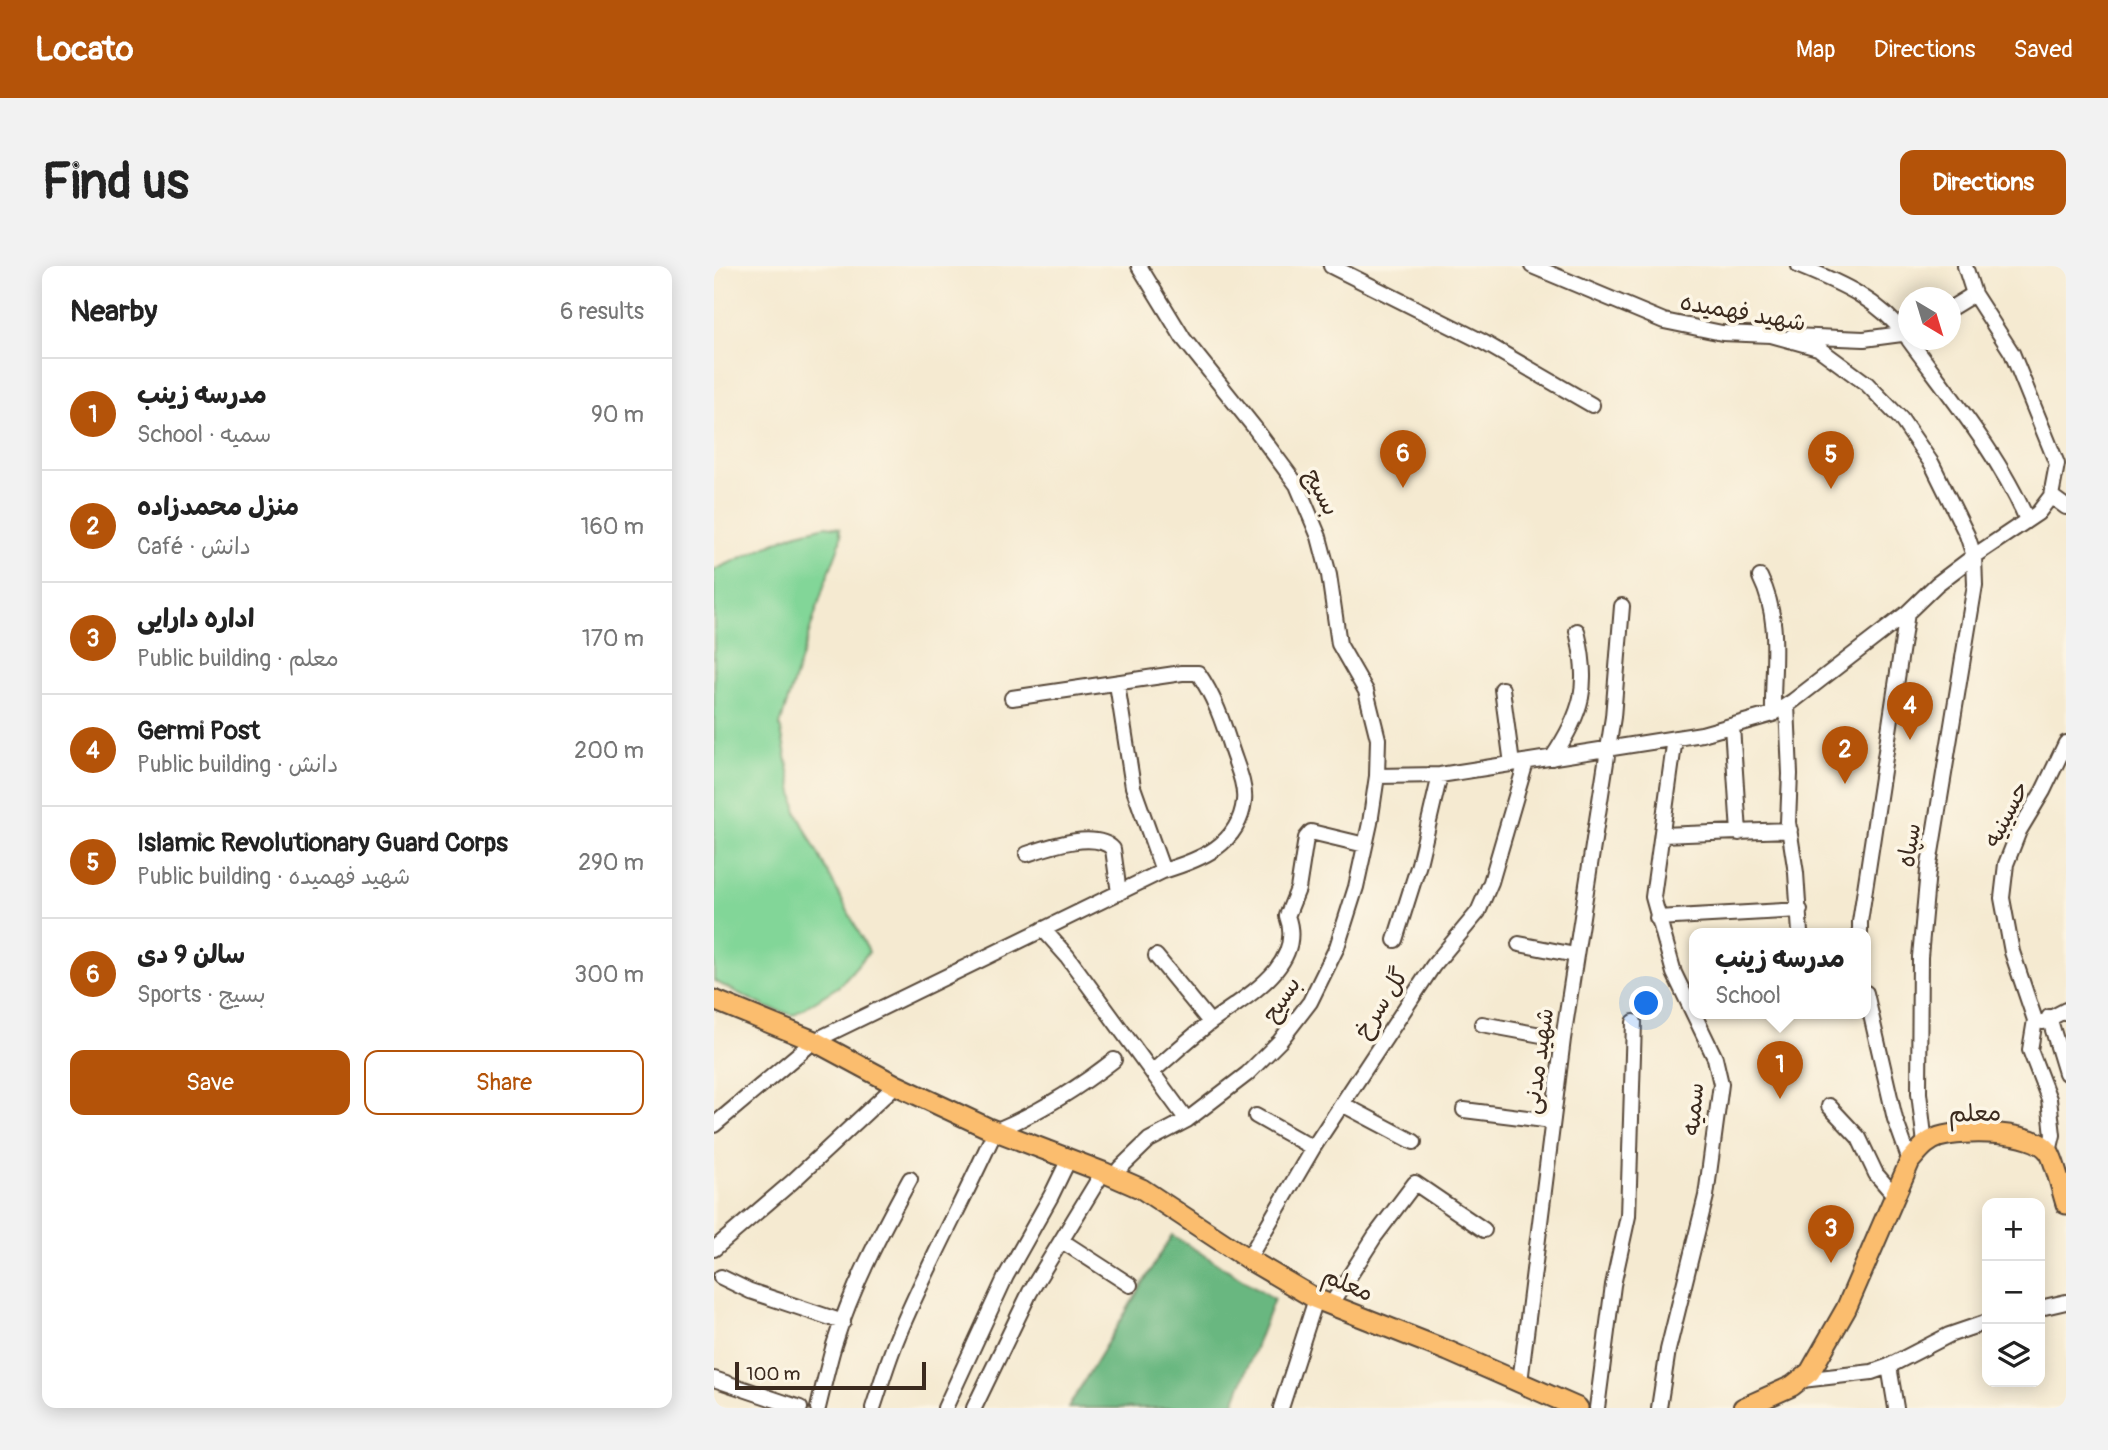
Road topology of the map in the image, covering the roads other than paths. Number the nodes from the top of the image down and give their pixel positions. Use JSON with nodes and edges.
{"nodes":[{"id":1,"x":1139,"y":266,"type":"edge"},
{"id":2,"x":1331,"y":266,"type":"edge"},
{"id":3,"x":1532,"y":266,"type":"edge"},
{"id":4,"x":1799,"y":266,"type":"edge"},
{"id":5,"x":1965,"y":266,"type":"edge"},
{"id":6,"x":1974,"y":294,"type":"junction"},
{"id":7,"x":1961,"y":302,"type":"edge"},
{"id":8,"x":1898,"y":326,"type":"edge"},
{"id":9,"x":1771,"y":335,"type":"junction"},
{"id":10,"x":1898,"y":336,"type":"edge"},
{"id":11,"x":1918,"y":350,"type":"edge"},
{"id":12,"x":1592,"y":405,"type":"dead end"},
{"id":13,"x":2051,"y":496,"type":"junction"},
{"id":14,"x":2066,"y":506,"type":"edge"},
{"id":15,"x":2027,"y":520,"type":"junction"},
{"id":16,"x":1974,"y":555,"type":"junction"},
{"id":17,"x":1760,"y":577,"type":"dead end"},
{"id":18,"x":1622,"y":606,"type":"dead end"},
{"id":19,"x":1907,"y":613,"type":"junction"},
{"id":20,"x":1577,"y":631,"type":"dead end"},
{"id":21,"x":1117,"y":684,"type":"junction"},
{"id":22,"x":1502,"y":689,"type":"dead end"},
{"id":23,"x":1012,"y":698,"type":"dead end"},
{"id":24,"x":1787,"y":705,"type":"junction"},
{"id":25,"x":1773,"y":714,"type":"junction"},
{"id":26,"x":1732,"y":726,"type":"junction"},
{"id":27,"x":1675,"y":738,"type":"junction"},
{"id":28,"x":2066,"y":743,"type":"edge"},
{"id":29,"x":1608,"y":748,"type":"junction"},
{"id":30,"x":1552,"y":758,"type":"junction"},
{"id":31,"x":1519,"y":763,"type":"junction"},
{"id":32,"x":1440,"y":775,"type":"junction"},
{"id":33,"x":1377,"y":776,"type":"junction"},
{"id":34,"x":1790,"y":830,"type":"junction"},
{"id":35,"x":1739,"y":833,"type":"junction"},
{"id":36,"x":1662,"y":835,"type":"junction"},
{"id":37,"x":1365,"y":845,"type":"junction"},
{"id":38,"x":1027,"y":854,"type":"dead end"},
{"id":39,"x":1163,"y":872,"type":"junction"},
{"id":40,"x":1119,"y":893,"type":"junction"},
{"id":41,"x":1800,"y":910,"type":"junction"},
{"id":42,"x":1657,"y":918,"type":"junction"},
{"id":43,"x":1800,"y":928,"type":"edge"},
{"id":44,"x":1861,"y":928,"type":"edge"},
{"id":45,"x":1043,"y":929,"type":"junction"},
{"id":46,"x":1395,"y":940,"type":"dead end"},
{"id":47,"x":1519,"y":944,"type":"dead end"},
{"id":48,"x":1575,"y":955,"type":"junction"},
{"id":49,"x":1156,"y":956,"type":"dead end"},
{"id":50,"x":714,"y":1000,"type":"edge"},
{"id":51,"x":1689,"y":1004,"type":"edge"},
{"id":52,"x":2066,"y":1010,"type":"edge"},
{"id":53,"x":1871,"y":1015,"type":"edge"},
{"id":54,"x":2049,"y":1017,"type":"junction"},
{"id":55,"x":1696,"y":1019,"type":"edge"},
{"id":56,"x":1210,"y":1022,"type":"junction"},
{"id":57,"x":1634,"y":1022,"type":"dead end"},
{"id":58,"x":1482,"y":1024,"type":"dead end"},
{"id":59,"x":2034,"y":1029,"type":"junction"},
{"id":60,"x":1563,"y":1039,"type":"junction"},
{"id":61,"x":814,"y":1041,"type":"junction"},
{"id":62,"x":1114,"y":1060,"type":"dead end"},
{"id":63,"x":1153,"y":1071,"type":"junction"},
{"id":64,"x":2066,"y":1073,"type":"edge"},
{"id":65,"x":896,"y":1085,"type":"junction"},
{"id":66,"x":1342,"y":1104,"type":"junction"},
{"id":67,"x":1829,"y":1105,"type":"dead end"},
{"id":68,"x":1464,"y":1110,"type":"dead end"},
{"id":69,"x":1256,"y":1116,"type":"dead end"},
{"id":70,"x":1187,"y":1120,"type":"junction"},
{"id":71,"x":1552,"y":1121,"type":"junction"},
{"id":72,"x":714,"y":1125,"type":"edge"},
{"id":73,"x":995,"y":1131,"type":"junction"},
{"id":74,"x":1414,"y":1142,"type":"dead end"},
{"id":75,"x":1924,"y":1144,"type":"junction"},
{"id":76,"x":1313,"y":1148,"type":"junction"},
{"id":77,"x":2049,"y":1152,"type":"junction"},
{"id":78,"x":1069,"y":1159,"type":"junction"},
{"id":79,"x":1910,"y":1161,"type":"junction"},
{"id":80,"x":1109,"y":1174,"type":"junction"},
{"id":81,"x":910,"y":1179,"type":"dead end"},
{"id":82,"x":1895,"y":1196,"type":"junction"},
{"id":83,"x":2066,"y":1204,"type":"edge"},
{"id":84,"x":1484,"y":1230,"type":"dead end"},
{"id":85,"x":1062,"y":1241,"type":"junction"},
{"id":86,"x":714,"y":1249,"type":"edge"},
{"id":87,"x":1248,"y":1259,"type":"junction"},
{"id":88,"x":721,"y":1277,"type":"dead end"},
{"id":89,"x":1130,"y":1285,"type":"dead end"},
{"id":90,"x":1323,"y":1302,"type":"junction"},
{"id":91,"x":2066,"y":1302,"type":"edge"},
{"id":92,"x":2045,"y":1307,"type":"edge"},
{"id":93,"x":843,"y":1322,"type":"junction"},
{"id":94,"x":1982,"y":1324,"type":"edge"},
{"id":95,"x":1889,"y":1366,"type":"junction"},
{"id":96,"x":714,"y":1379,"type":"edge"},
{"id":97,"x":1802,"y":1380,"type":"junction"},
{"id":98,"x":1520,"y":1382,"type":"junction"},
{"id":99,"x":800,"y":1408,"type":"edge"},
{"id":100,"x":818,"y":1408,"type":"edge"},
{"id":101,"x":873,"y":1408,"type":"edge"},
{"id":102,"x":945,"y":1408,"type":"edge"},
{"id":103,"x":975,"y":1408,"type":"edge"},
{"id":104,"x":1282,"y":1408,"type":"edge"},
{"id":105,"x":1578,"y":1408,"type":"edge"},
{"id":106,"x":1597,"y":1408,"type":"edge"},
{"id":107,"x":1659,"y":1408,"type":"edge"},
{"id":108,"x":1743,"y":1408,"type":"edge"},
{"id":109,"x":1896,"y":1408,"type":"edge"}],
"edges":[{"from":1,"to":33,"type":"street","name":"بسیج"},
{"from":2,"to":12,"type":"street"},
{"from":3,"to":9,"type":"street","name":"شهید فهمیده"},
{"from":4,"to":8,"type":"street"},
{"from":5,"to":6,"type":"street"},
{"from":6,"to":7,"type":"street"},
{"from":6,"to":13,"type":"street"},
{"from":9,"to":10,"type":"street"},
{"from":9,"to":16,"type":"street","name":"شهید فهمیده"},
{"from":11,"to":15,"type":"street"},
{"from":13,"to":14,"type":"street"},
{"from":13,"to":15,"type":"street"},
{"from":15,"to":16,"type":"street"},
{"from":16,"to":19,"type":"street"},
{"from":16,"to":75,"type":"street","name":"سپاه"},
{"from":17,"to":25,"type":"street"},
{"from":18,"to":29,"type":"street","name":"شهید مدنی"},
{"from":19,"to":24,"type":"street"},
{"from":19,"to":44,"type":"street"},
{"from":20,"to":30,"type":"street"},
{"from":21,"to":23,"type":"street"},
{"from":21,"to":39,"type":"street"},
{"from":21,"to":39,"type":"street"},
{"from":22,"to":31,"type":"street"},
{"from":24,"to":25,"type":"street"},
{"from":24,"to":34,"type":"street"},
{"from":25,"to":26,"type":"street"},
{"from":26,"to":27,"type":"street"},
{"from":26,"to":35,"type":"street"},
{"from":27,"to":29,"type":"street"},
{"from":27,"to":36,"type":"street","name":"سمیه"},
{"from":28,"to":59,"type":"street","name":"حسینیه"},
{"from":29,"to":30,"type":"street"},
{"from":29,"to":48,"type":"street","name":"شهید مدنی"},
{"from":30,"to":31,"type":"street"},
{"from":31,"to":32,"type":"street"},
{"from":31,"to":66,"type":"street","name":"گل سرخ"},
{"from":32,"to":33,"type":"street"},
{"from":32,"to":46,"type":"street"},
{"from":33,"to":37,"type":"street","name":"بسیح"},
{"from":34,"to":35,"type":"street"},
{"from":34,"to":41,"type":"street"},
{"from":35,"to":36,"type":"street"},
{"from":36,"to":42,"type":"street","name":"سمیه"},
{"from":37,"to":56,"type":"street"},
{"from":37,"to":70,"type":"street","name":"بسیح"},
{"from":38,"to":40,"type":"street"},
{"from":39,"to":40,"type":"street"},
{"from":40,"to":45,"type":"street"},
{"from":41,"to":42,"type":"street"},
{"from":41,"to":43,"type":"street"},
{"from":42,"to":51,"type":"street","name":"سمیه"},
{"from":45,"to":61,"type":"street"},
{"from":45,"to":63,"type":"street"},
{"from":47,"to":48,"type":"street"},
{"from":48,"to":60,"type":"street","name":"شهید مدنی"},
{"from":49,"to":56,"type":"street"},
{"from":50,"to":61,"type":"main road","name":"معلم"},
{"from":52,"to":54,"type":"street"},
{"from":53,"to":79,"type":"street"},
{"from":54,"to":59,"type":"street"},
{"from":54,"to":64,"type":"street"},
{"from":55,"to":107,"type":"street","name":"سمیه"},
{"from":56,"to":63,"type":"street"},
{"from":57,"to":106,"type":"street"},
{"from":58,"to":60,"type":"street"},
{"from":59,"to":77,"type":"street","name":"حسینیه"},
{"from":60,"to":71,"type":"street","name":"شهید مدنی"},
{"from":61,"to":65,"type":"main road","name":"معلم"},
{"from":61,"to":72,"type":"street"},
{"from":62,"to":73,"type":"street"},
{"from":63,"to":70,"type":"street"},
{"from":65,"to":73,"type":"main road","name":"معلم"},
{"from":65,"to":86,"type":"street"},
{"from":66,"to":74,"type":"street"},
{"from":66,"to":76,"type":"street","name":"گل سرخ"},
{"from":67,"to":82,"type":"street"},
{"from":68,"to":71,"type":"street"},
{"from":69,"to":76,"type":"street"},
{"from":70,"to":80,"type":"street","name":"بسیح"},
{"from":71,"to":98,"type":"street","name":"شهید مدنی"},
{"from":73,"to":78,"type":"main road","name":"معلم"},
{"from":73,"to":101,"type":"street"},
{"from":75,"to":77,"type":"main road","name":"معلم"},
{"from":75,"to":79,"type":"main road","name":"معلم"},
{"from":76,"to":87,"type":"street","name":"گل سرخ"},
{"from":77,"to":83,"type":"main road"},
{"from":78,"to":80,"type":"main road","name":"معلم"},
{"from":78,"to":102,"type":"street"},
{"from":79,"to":82,"type":"main road","name":"معلم"},
{"from":80,"to":85,"type":"street","name":"بسیح"},
{"from":80,"to":87,"type":"main road","name":"معلم"},
{"from":81,"to":93,"type":"street"},
{"from":82,"to":97,"type":"main road","name":"معلم"},
{"from":84,"to":90,"type":"street"},
{"from":85,"to":89,"type":"street"},
{"from":85,"to":103,"type":"street","name":"بسیح"},
{"from":87,"to":90,"type":"main road","name":"معلم"},
{"from":88,"to":93,"type":"street"},
{"from":90,"to":98,"type":"main road","name":"معلم"},
{"from":90,"to":104,"type":"street"},
{"from":91,"to":92,"type":"street"},
{"from":93,"to":100,"type":"street"},
{"from":94,"to":95,"type":"street"},
{"from":95,"to":97,"type":"street"},
{"from":95,"to":109,"type":"street"},
{"from":96,"to":99,"type":"street"},
{"from":97,"to":108,"type":"main road","name":"معلم"},
{"from":98,"to":105,"type":"main road","name":"معلم"}]}
